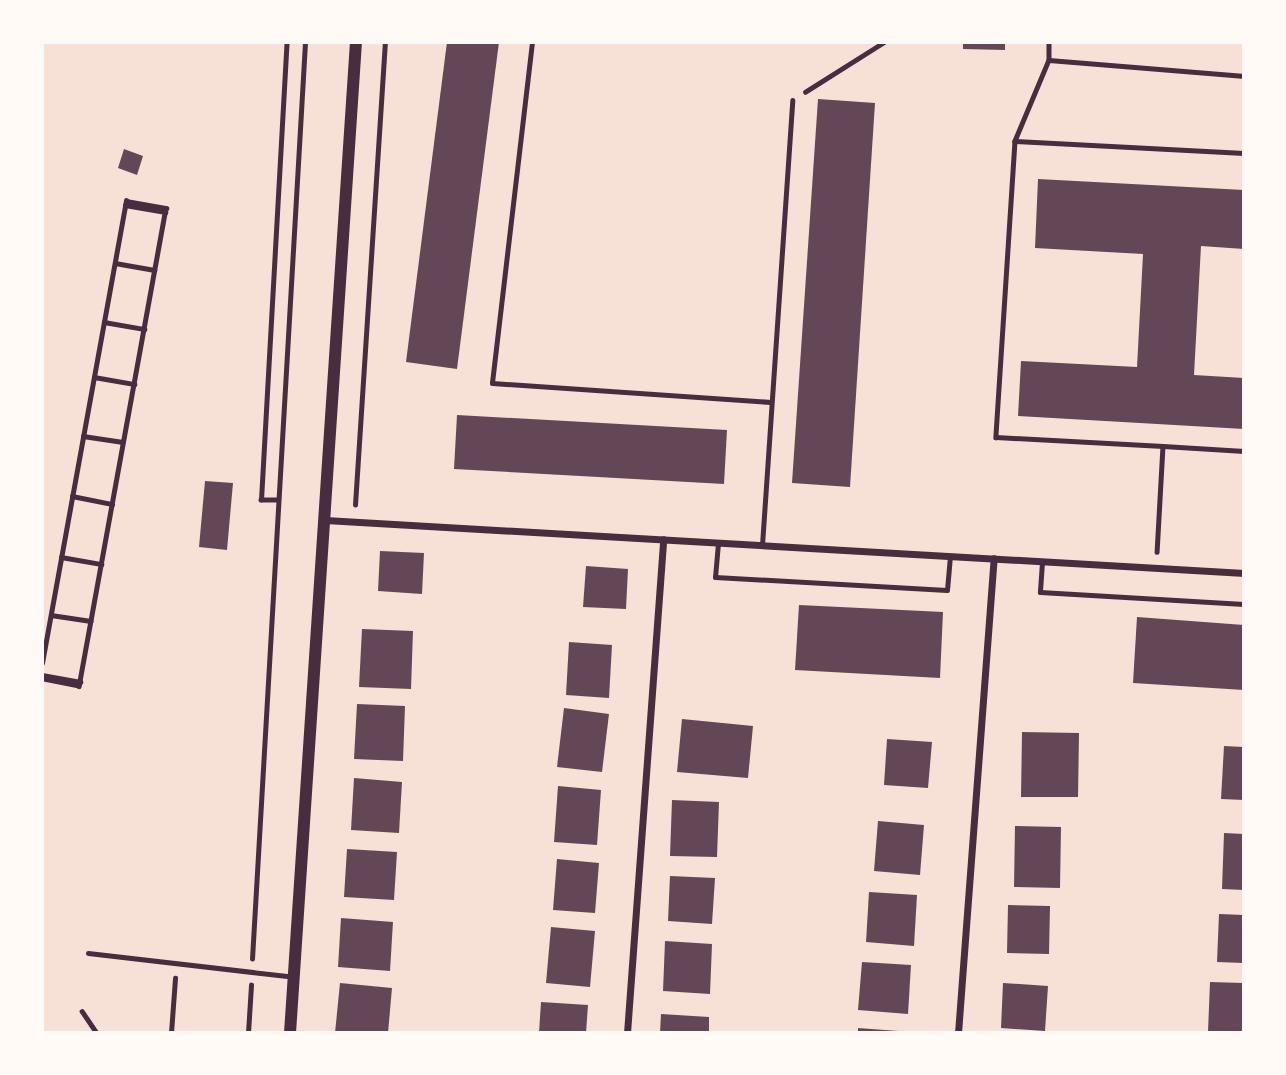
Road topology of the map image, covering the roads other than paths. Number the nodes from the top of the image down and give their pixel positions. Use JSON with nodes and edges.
{"nodes":[{"id":1,"x":356,"y":42,"type":"edge"},
{"id":2,"x":532,"y":42,"type":"edge"},
{"id":3,"x":792,"y":100,"type":"road end"},
{"id":4,"x":770,"y":402,"type":"junction"},
{"id":5,"x":325,"y":520,"type":"junction"},
{"id":6,"x":663,"y":539,"type":"junction"},
{"id":7,"x":718,"y":543,"type":"junction"},
{"id":8,"x":762,"y":545,"type":"junction"},
{"id":9,"x":950,"y":556,"type":"junction"},
{"id":10,"x":994,"y":558,"type":"junction"},
{"id":11,"x":1042,"y":562,"type":"junction"},
{"id":12,"x":1244,"y":573,"type":"edge"},
{"id":13,"x":1244,"y":604,"type":"edge"},
{"id":14,"x":88,"y":953,"type":"dead end"},
{"id":15,"x":294,"y":977,"type":"junction"},
{"id":16,"x":290,"y":1033,"type":"edge"},
{"id":17,"x":627,"y":1033,"type":"edge"},
{"id":18,"x":958,"y":1033,"type":"edge"}],
"edges":[{"from":1,"to":5,"type":"street"},
{"from":2,"to":4,"type":"lane"},
{"from":3,"to":4,"type":"lane"},
{"from":4,"to":8,"type":"lane"},
{"from":5,"to":6,"type":"street"},
{"from":5,"to":15,"type":"street"},
{"from":6,"to":7,"type":"street"},
{"from":6,"to":17,"type":"street"},
{"from":7,"to":8,"type":"street"},
{"from":7,"to":9,"type":"lane"},
{"from":8,"to":9,"type":"street"},
{"from":9,"to":10,"type":"street"},
{"from":10,"to":11,"type":"street"},
{"from":10,"to":18,"type":"street"},
{"from":11,"to":12,"type":"street"},
{"from":11,"to":13,"type":"lane"},
{"from":14,"to":15,"type":"lane"},
{"from":15,"to":16,"type":"street"}]}
